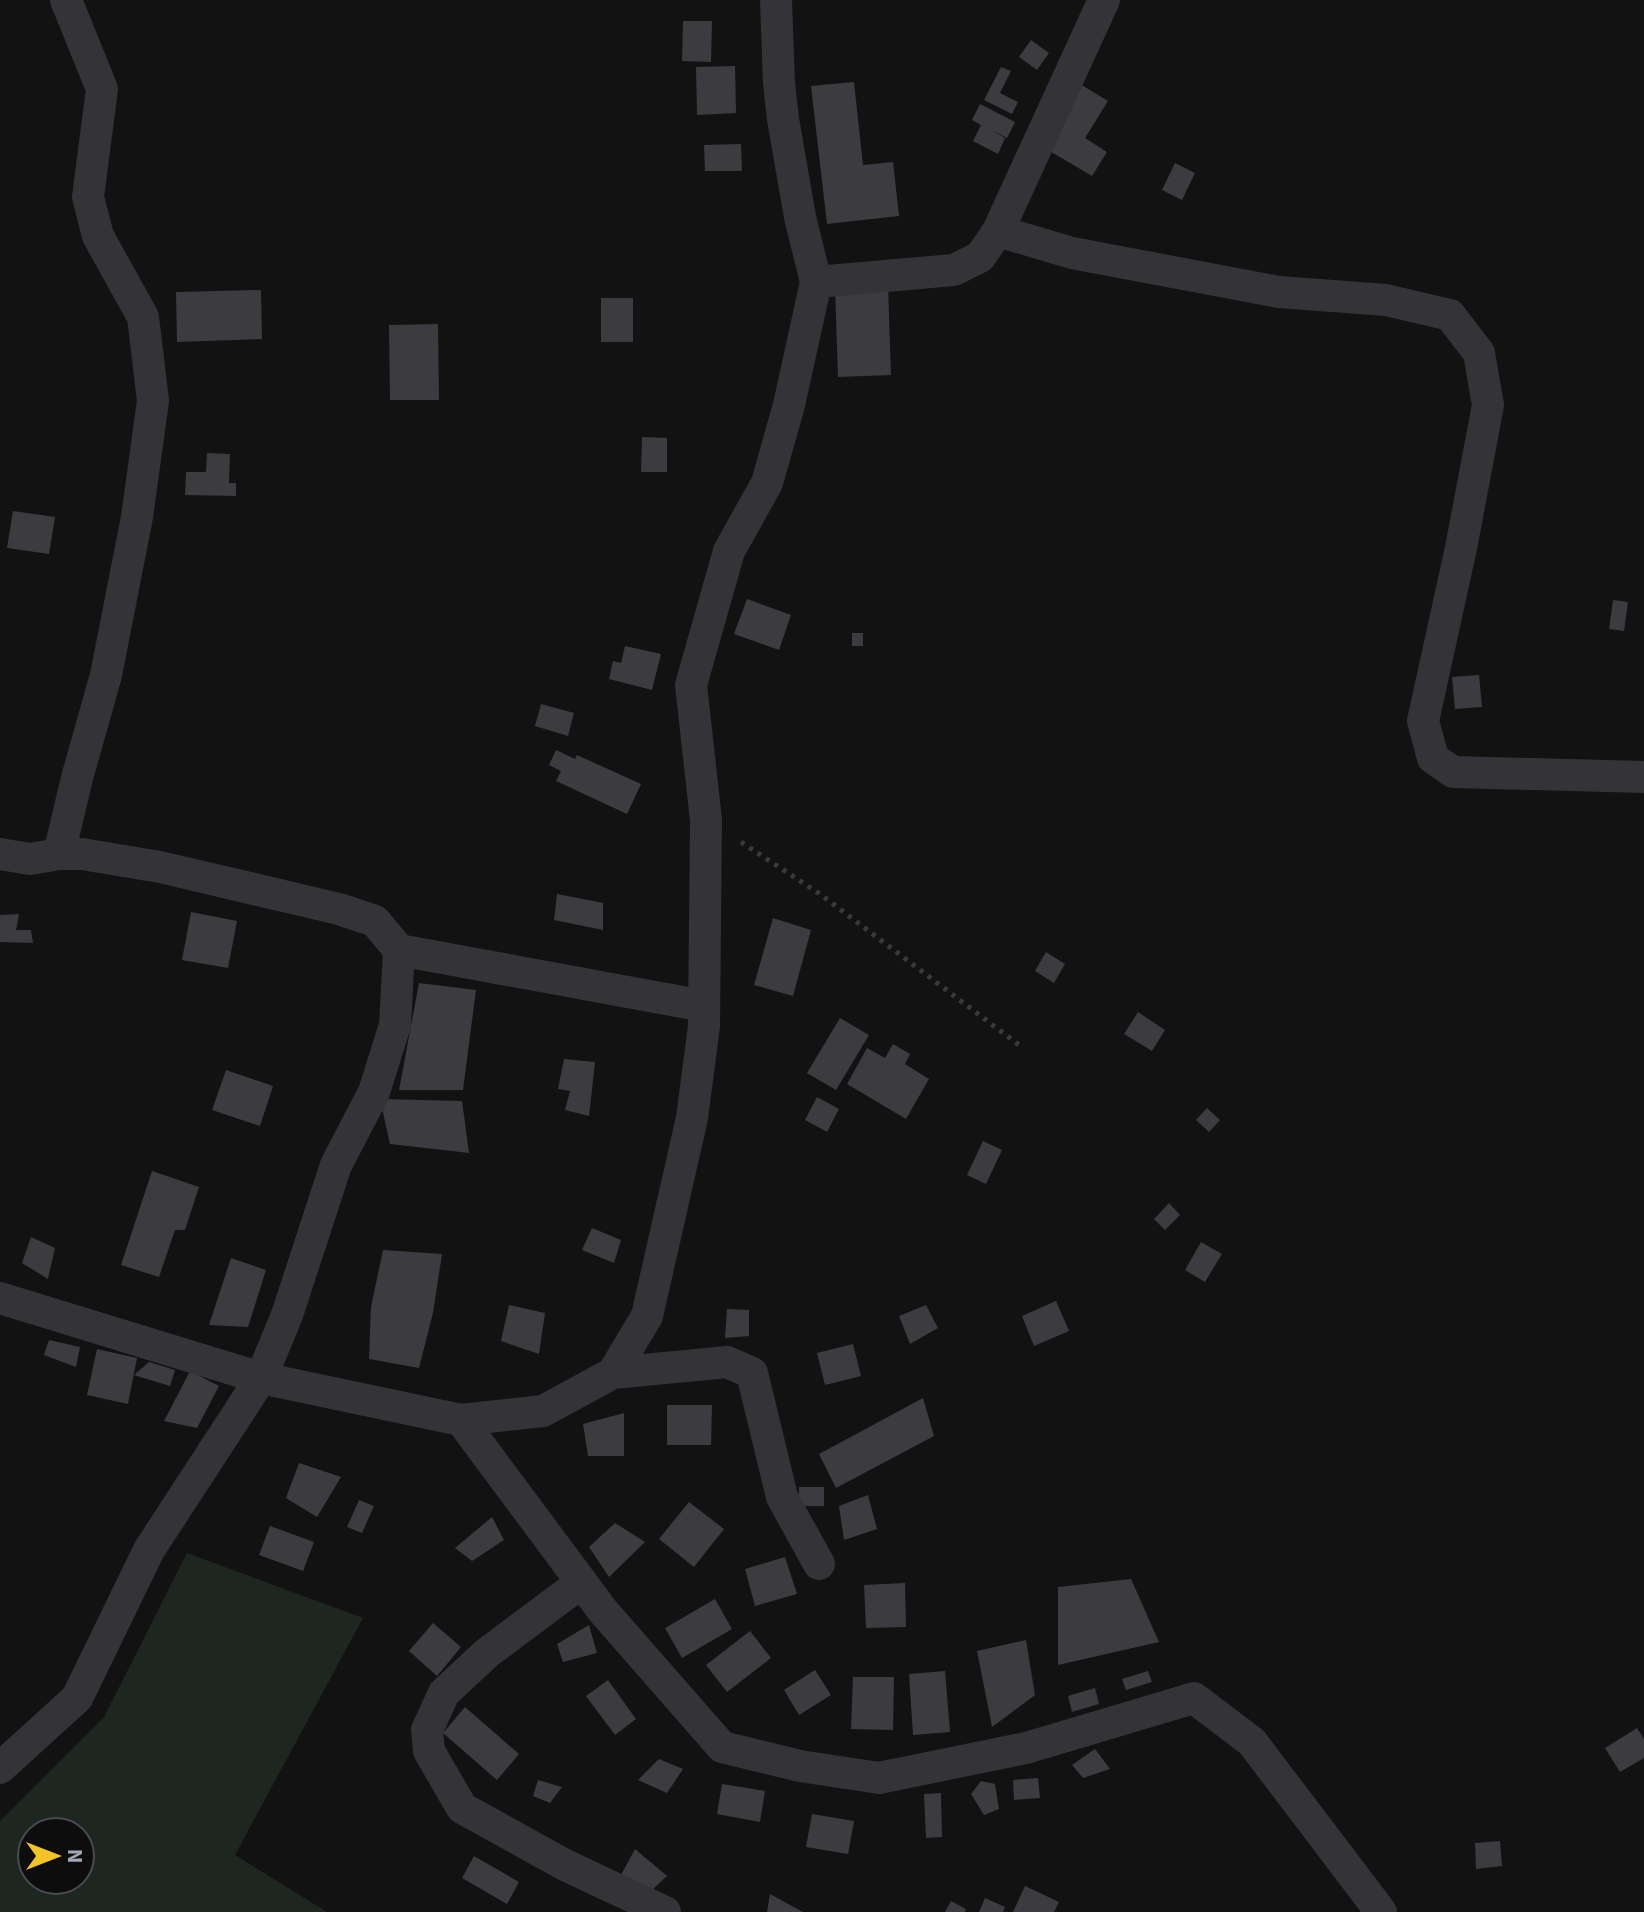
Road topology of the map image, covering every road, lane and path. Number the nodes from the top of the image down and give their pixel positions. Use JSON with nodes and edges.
{"nodes":[{"id":1,"x":66,"y":0,"type":"edge"},
{"id":2,"x":776,"y":0,"type":"edge"},
{"id":3,"x":1104,"y":0,"type":"edge"},
{"id":4,"x":998,"y":231,"type":"junction"},
{"id":5,"x":816,"y":282,"type":"junction"},
{"id":6,"x":1644,"y":777,"type":"edge"},
{"id":7,"x":706,"y":820,"type":"junction"},
{"id":8,"x":0,"y":854,"type":"edge"},
{"id":9,"x":59,"y":854,"type":"junction"},
{"id":10,"x":399,"y":950,"type":"junction"},
{"id":11,"x":704,"y":1006,"type":"junction"},
{"id":12,"x":1019,"y":1045,"type":"dead end"},
{"id":13,"x":0,"y":1298,"type":"edge"},
{"id":14,"x":613,"y":1373,"type":"junction"},
{"id":15,"x":261,"y":1378,"type":"junction"},
{"id":16,"x":461,"y":1420,"type":"junction"},
{"id":17,"x":819,"y":1564,"type":"dead end"},
{"id":18,"x":582,"y":1582,"type":"junction"},
{"id":19,"x":0,"y":1768,"type":"edge"},
{"id":20,"x":665,"y":1912,"type":"edge"},
{"id":21,"x":1381,"y":1912,"type":"edge"}],
"edges":[{"from":1,"to":9,"type":"street"},
{"from":2,"to":5,"type":"street"},
{"from":3,"to":4,"type":"street"},
{"from":4,"to":5,"type":"street"},
{"from":4,"to":6,"type":"street"},
{"from":5,"to":7,"type":"street"},
{"from":7,"to":11,"type":"street"},
{"from":7,"to":12,"type":"path"},
{"from":8,"to":9,"type":"street"},
{"from":9,"to":10,"type":"street"},
{"from":10,"to":11,"type":"street"},
{"from":10,"to":15,"type":"street"},
{"from":11,"to":14,"type":"street"},
{"from":13,"to":15,"type":"street"},
{"from":14,"to":16,"type":"street"},
{"from":14,"to":17,"type":"street"},
{"from":15,"to":16,"type":"street"},
{"from":15,"to":19,"type":"street"},
{"from":16,"to":18,"type":"street"},
{"from":18,"to":20,"type":"street"},
{"from":18,"to":21,"type":"street"}]}
